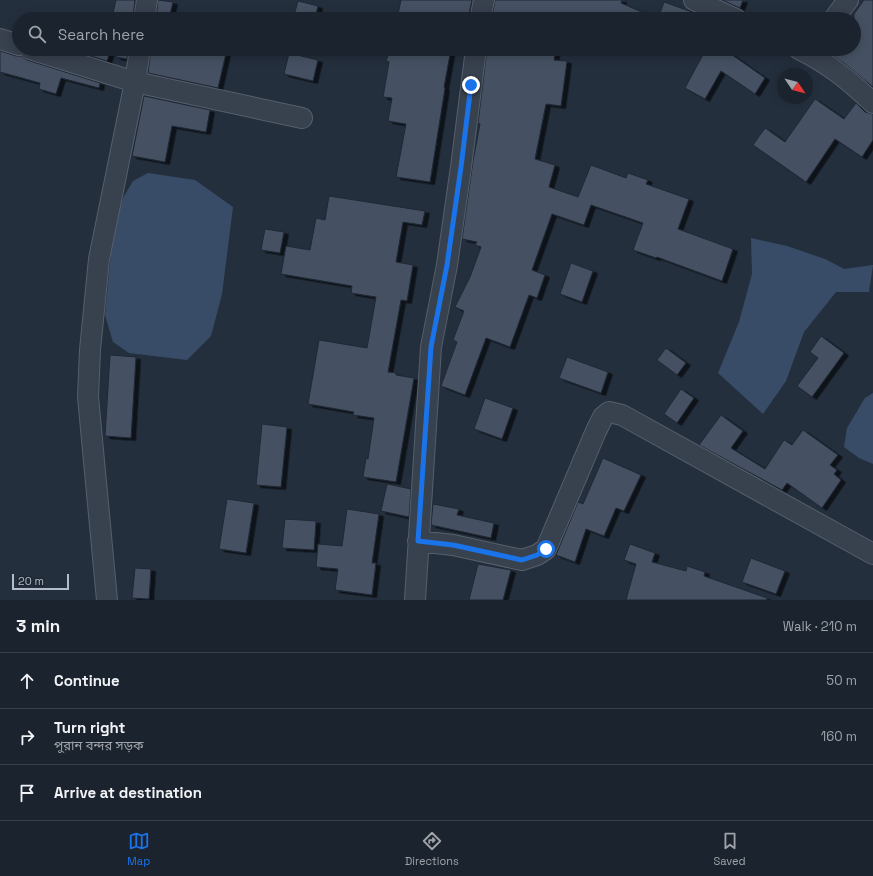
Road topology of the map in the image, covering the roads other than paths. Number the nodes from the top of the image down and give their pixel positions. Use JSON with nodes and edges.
{"nodes":[{"id":1,"x":147,"y":0,"type":"edge"},
{"id":2,"x":484,"y":0,"type":"edge"},
{"id":3,"x":694,"y":0,"type":"edge"},
{"id":4,"x":848,"y":0,"type":"edge"},
{"id":5,"x":145,"y":12,"type":"edge"},
{"id":6,"x":481,"y":12,"type":"edge"},
{"id":7,"x":721,"y":12,"type":"edge"},
{"id":8,"x":839,"y":12,"type":"edge"},
{"id":9,"x":0,"y":39,"type":"edge"},
{"id":10,"x":12,"y":43,"type":"edge"},
{"id":11,"x":52,"y":56,"type":"edge"},
{"id":12,"x":139,"y":56,"type":"edge"},
{"id":13,"x":475,"y":56,"type":"edge"},
{"id":14,"x":821,"y":56,"type":"edge"},
{"id":15,"x":135,"y":82,"type":"junction"},
{"id":16,"x":873,"y":103,"type":"edge"},
{"id":17,"x":302,"y":118,"type":"dead end"},
{"id":18,"x":418,"y":541,"type":"junction"},
{"id":19,"x":873,"y":554,"type":"edge"},
{"id":20,"x":107,"y":600,"type":"edge"},
{"id":21,"x":414,"y":600,"type":"edge"}],
"edges":[{"from":1,"to":5,"type":"street"},
{"from":2,"to":6,"type":"street"},
{"from":3,"to":7,"type":"street"},
{"from":4,"to":8,"type":"street"},
{"from":9,"to":10,"type":"street"},
{"from":11,"to":15,"type":"street"},
{"from":12,"to":15,"type":"street"},
{"from":13,"to":18,"type":"street"},
{"from":14,"to":16,"type":"street"},
{"from":15,"to":17,"type":"street"},
{"from":15,"to":20,"type":"street"},
{"from":18,"to":19,"type":"street"},
{"from":18,"to":21,"type":"street"}]}
